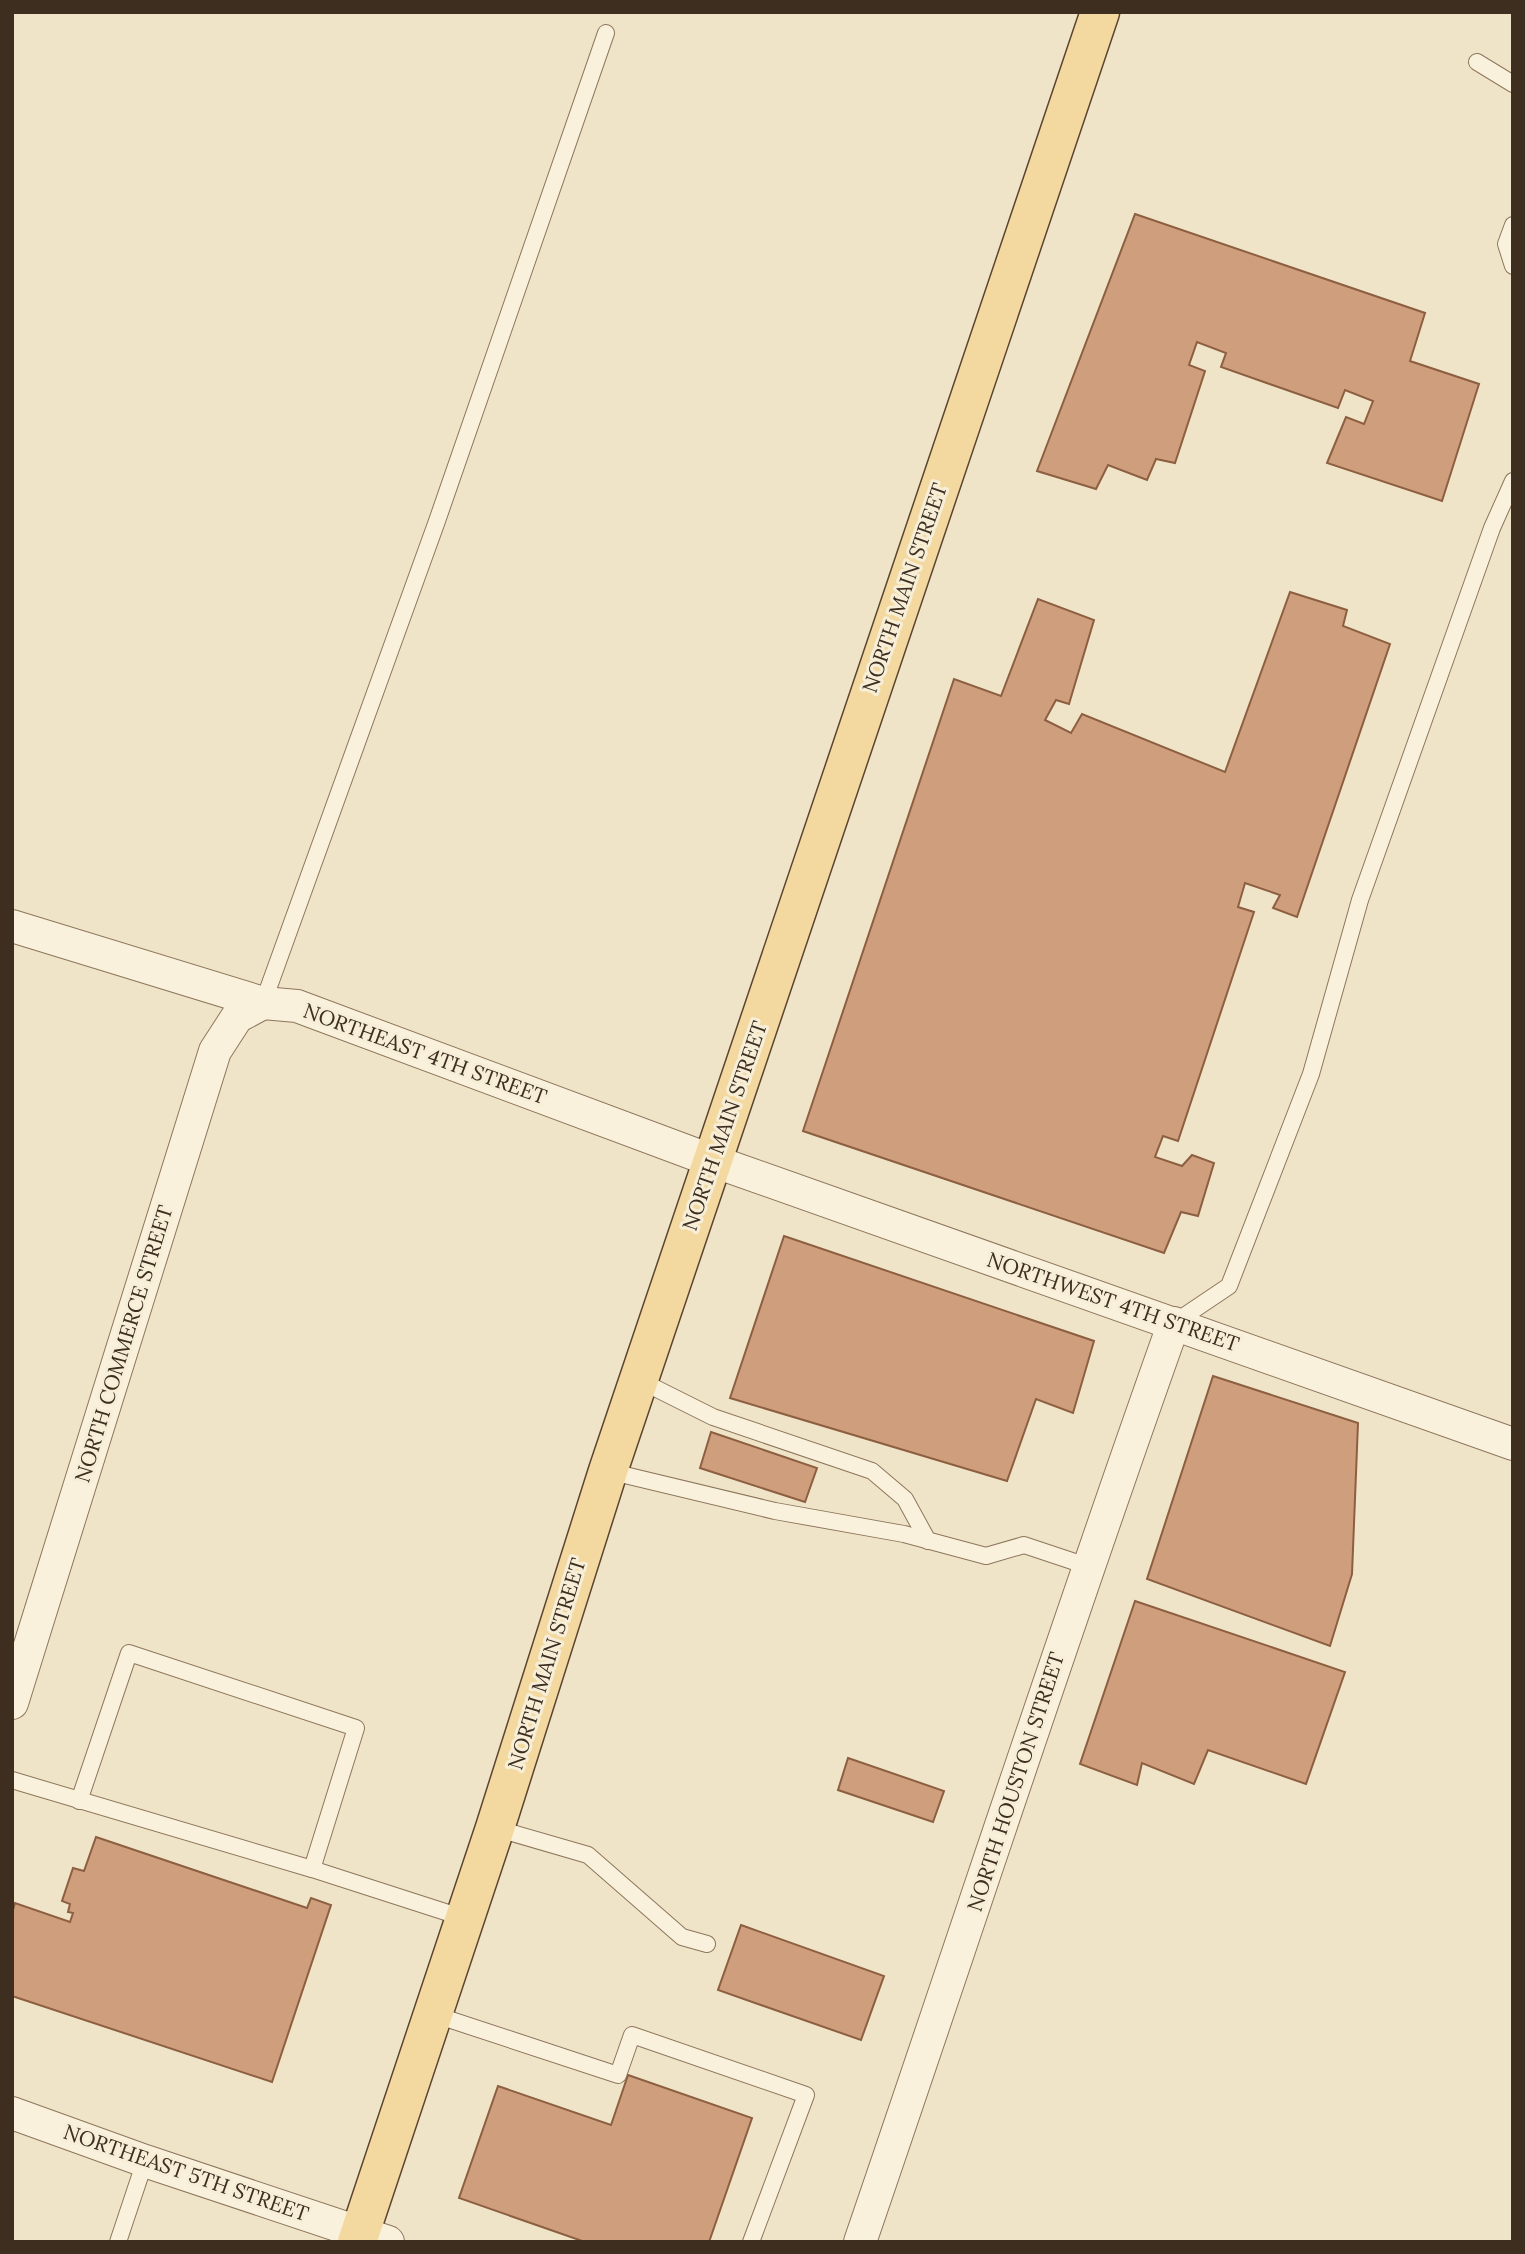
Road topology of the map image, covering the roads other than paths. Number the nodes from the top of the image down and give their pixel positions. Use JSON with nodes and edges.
{"nodes":[{"id":1,"x":1100,"y":12,"type":"edge"},
{"id":2,"x":606,"y":33,"type":"dead end"},
{"id":3,"x":1477,"y":62,"type":"dead end"},
{"id":4,"x":1513,"y":84,"type":"edge"},
{"id":5,"x":1513,"y":225,"type":"edge"},
{"id":6,"x":1513,"y":267,"type":"edge"},
{"id":7,"x":1513,"y":481,"type":"edge"},
{"id":8,"x":12,"y":926,"type":"edge"},
{"id":9,"x":263,"y":1003,"type":"junction"},
{"id":10,"x":713,"y":1161,"type":"junction"},
{"id":11,"x":1174,"y":1323,"type":"junction"},
{"id":12,"x":639,"y":1380,"type":"junction"},
{"id":13,"x":1513,"y":1444,"type":"edge"},
{"id":14,"x":608,"y":1471,"type":"junction"},
{"id":15,"x":929,"y":1541,"type":"junction"},
{"id":16,"x":1087,"y":1566,"type":"junction"},
{"id":17,"x":12,"y":1703,"type":"edge"},
{"id":18,"x":12,"y":1780,"type":"edge"},
{"id":19,"x":79,"y":1801,"type":"junction"},
{"id":20,"x":495,"y":1828,"type":"junction"},
{"id":21,"x":312,"y":1869,"type":"junction"},
{"id":22,"x":464,"y":1918,"type":"junction"},
{"id":23,"x":707,"y":1944,"type":"dead end"},
{"id":24,"x":433,"y":2014,"type":"junction"},
{"id":25,"x":12,"y":2113,"type":"edge"},
{"id":26,"x":145,"y":2161,"type":"junction"},
{"id":27,"x":368,"y":2239,"type":"edge"},
{"id":28,"x":118,"y":2242,"type":"edge"},
{"id":29,"x":751,"y":2242,"type":"edge"},
{"id":30,"x":860,"y":2242,"type":"edge"}],
"edges":[{"from":1,"to":10,"type":"main road","name":"NORTH MAIN STREET"},
{"from":2,"to":9,"type":"lane"},
{"from":3,"to":4,"type":"lane"},
{"from":5,"to":6,"type":"lane"},
{"from":7,"to":11,"type":"lane"},
{"from":8,"to":9,"type":"street","name":"NORTHEAST 4TH STREET"},
{"from":9,"to":10,"type":"street","name":"NORTHEAST 4TH STREET"},
{"from":9,"to":17,"type":"street","name":"NORTH COMMERCE STREET"},
{"from":10,"to":11,"type":"street","name":"NORTHWEST 4TH STREET"},
{"from":10,"to":12,"type":"main road","name":"NORTH MAIN STREET"},
{"from":11,"to":13,"type":"street","name":"NORTHWEST 4TH STREET"},
{"from":11,"to":16,"type":"street","name":"NORTH HOUSTON STREET"},
{"from":12,"to":14,"type":"main road","name":"NORTH MAIN STREET"},
{"from":12,"to":15,"type":"lane"},
{"from":14,"to":15,"type":"lane"},
{"from":14,"to":20,"type":"main road","name":"NORTH MAIN STREET"},
{"from":15,"to":16,"type":"lane"},
{"from":16,"to":30,"type":"street","name":"NORTH HOUSTON STREET"},
{"from":18,"to":19,"type":"lane"},
{"from":19,"to":21,"type":"lane"},
{"from":19,"to":21,"type":"lane"},
{"from":20,"to":22,"type":"main road","name":"NORTH MAIN STREET"},
{"from":20,"to":23,"type":"lane"},
{"from":21,"to":22,"type":"lane"},
{"from":22,"to":24,"type":"main road","name":"NORTH MAIN STREET"},
{"from":24,"to":27,"type":"main road","name":"NORTH MAIN STREET"},
{"from":24,"to":29,"type":"lane"},
{"from":25,"to":26,"type":"street","name":"NORTHEAST 5TH STREET"},
{"from":26,"to":27,"type":"street","name":"NORTHEAST 5TH STREET"},
{"from":26,"to":28,"type":"lane"}]}
